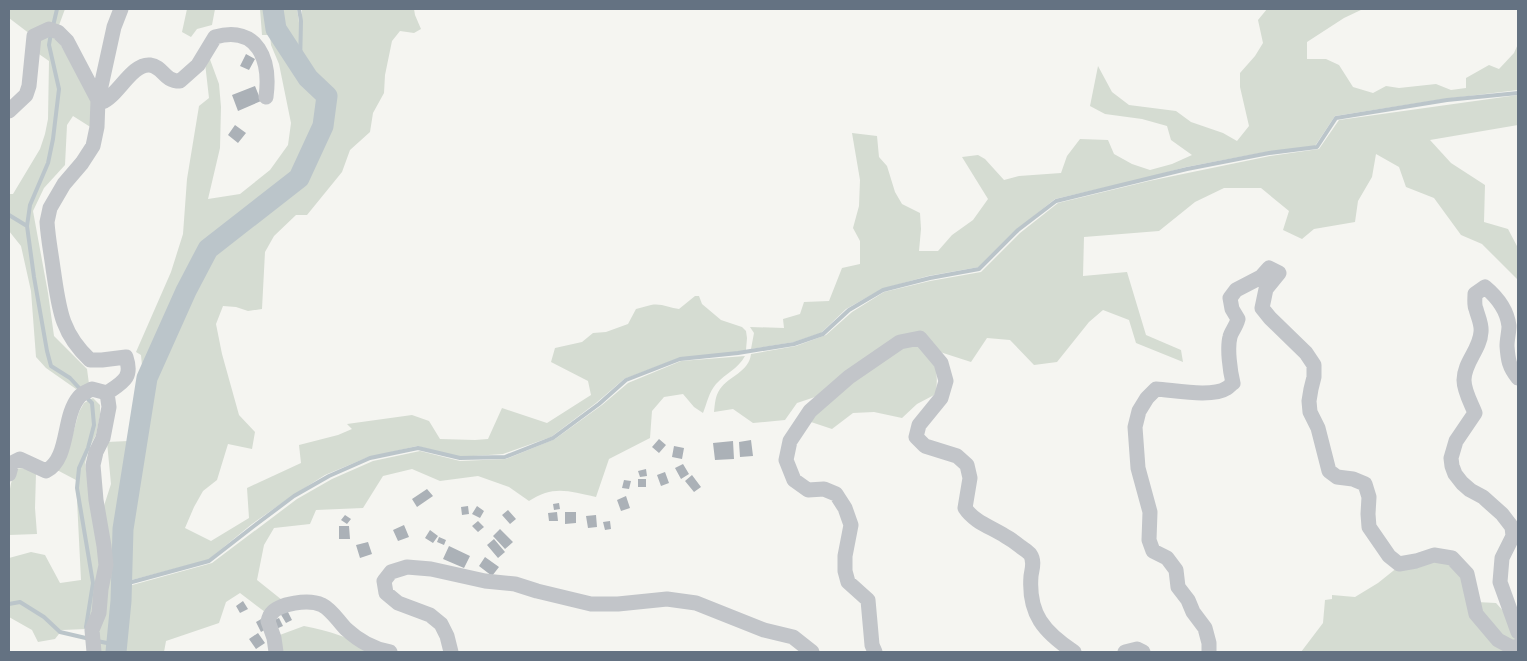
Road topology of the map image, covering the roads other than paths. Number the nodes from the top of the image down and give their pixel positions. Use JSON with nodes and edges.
{"nodes":[{"id":1,"x":121,"y":9,"type":"edge"},
{"id":2,"x":266,"y":97,"type":"dead end"},
{"id":3,"x":98,"y":100,"type":"junction"},
{"id":4,"x":9,"y":111,"type":"edge"},
{"id":5,"x":1518,"y":378,"type":"edge"},
{"id":6,"x":107,"y":393,"type":"junction"},
{"id":7,"x":9,"y":474,"type":"edge"},
{"id":8,"x":1518,"y":632,"type":"edge"},
{"id":9,"x":1518,"y":646,"type":"edge"},
{"id":10,"x":94,"y":652,"type":"edge"},
{"id":11,"x":276,"y":652,"type":"edge"},
{"id":12,"x":390,"y":652,"type":"edge"},
{"id":13,"x":451,"y":652,"type":"edge"},
{"id":14,"x":812,"y":652,"type":"edge"},
{"id":15,"x":875,"y":652,"type":"edge"},
{"id":16,"x":1074,"y":652,"type":"edge"},
{"id":17,"x":1125,"y":652,"type":"edge"},
{"id":18,"x":1143,"y":652,"type":"edge"},
{"id":19,"x":1209,"y":652,"type":"edge"}],
"edges":[{"from":1,"to":3,"type":"street"},
{"from":2,"to":3,"type":"street"},
{"from":3,"to":4,"type":"street"},
{"from":3,"to":6,"type":"street"},
{"from":5,"to":8,"type":"street"},
{"from":6,"to":7,"type":"street"},
{"from":6,"to":10,"type":"street"},
{"from":9,"to":19,"type":"street"},
{"from":11,"to":12,"type":"street"},
{"from":13,"to":14,"type":"street"},
{"from":15,"to":16,"type":"street"},
{"from":17,"to":18,"type":"street"}]}
